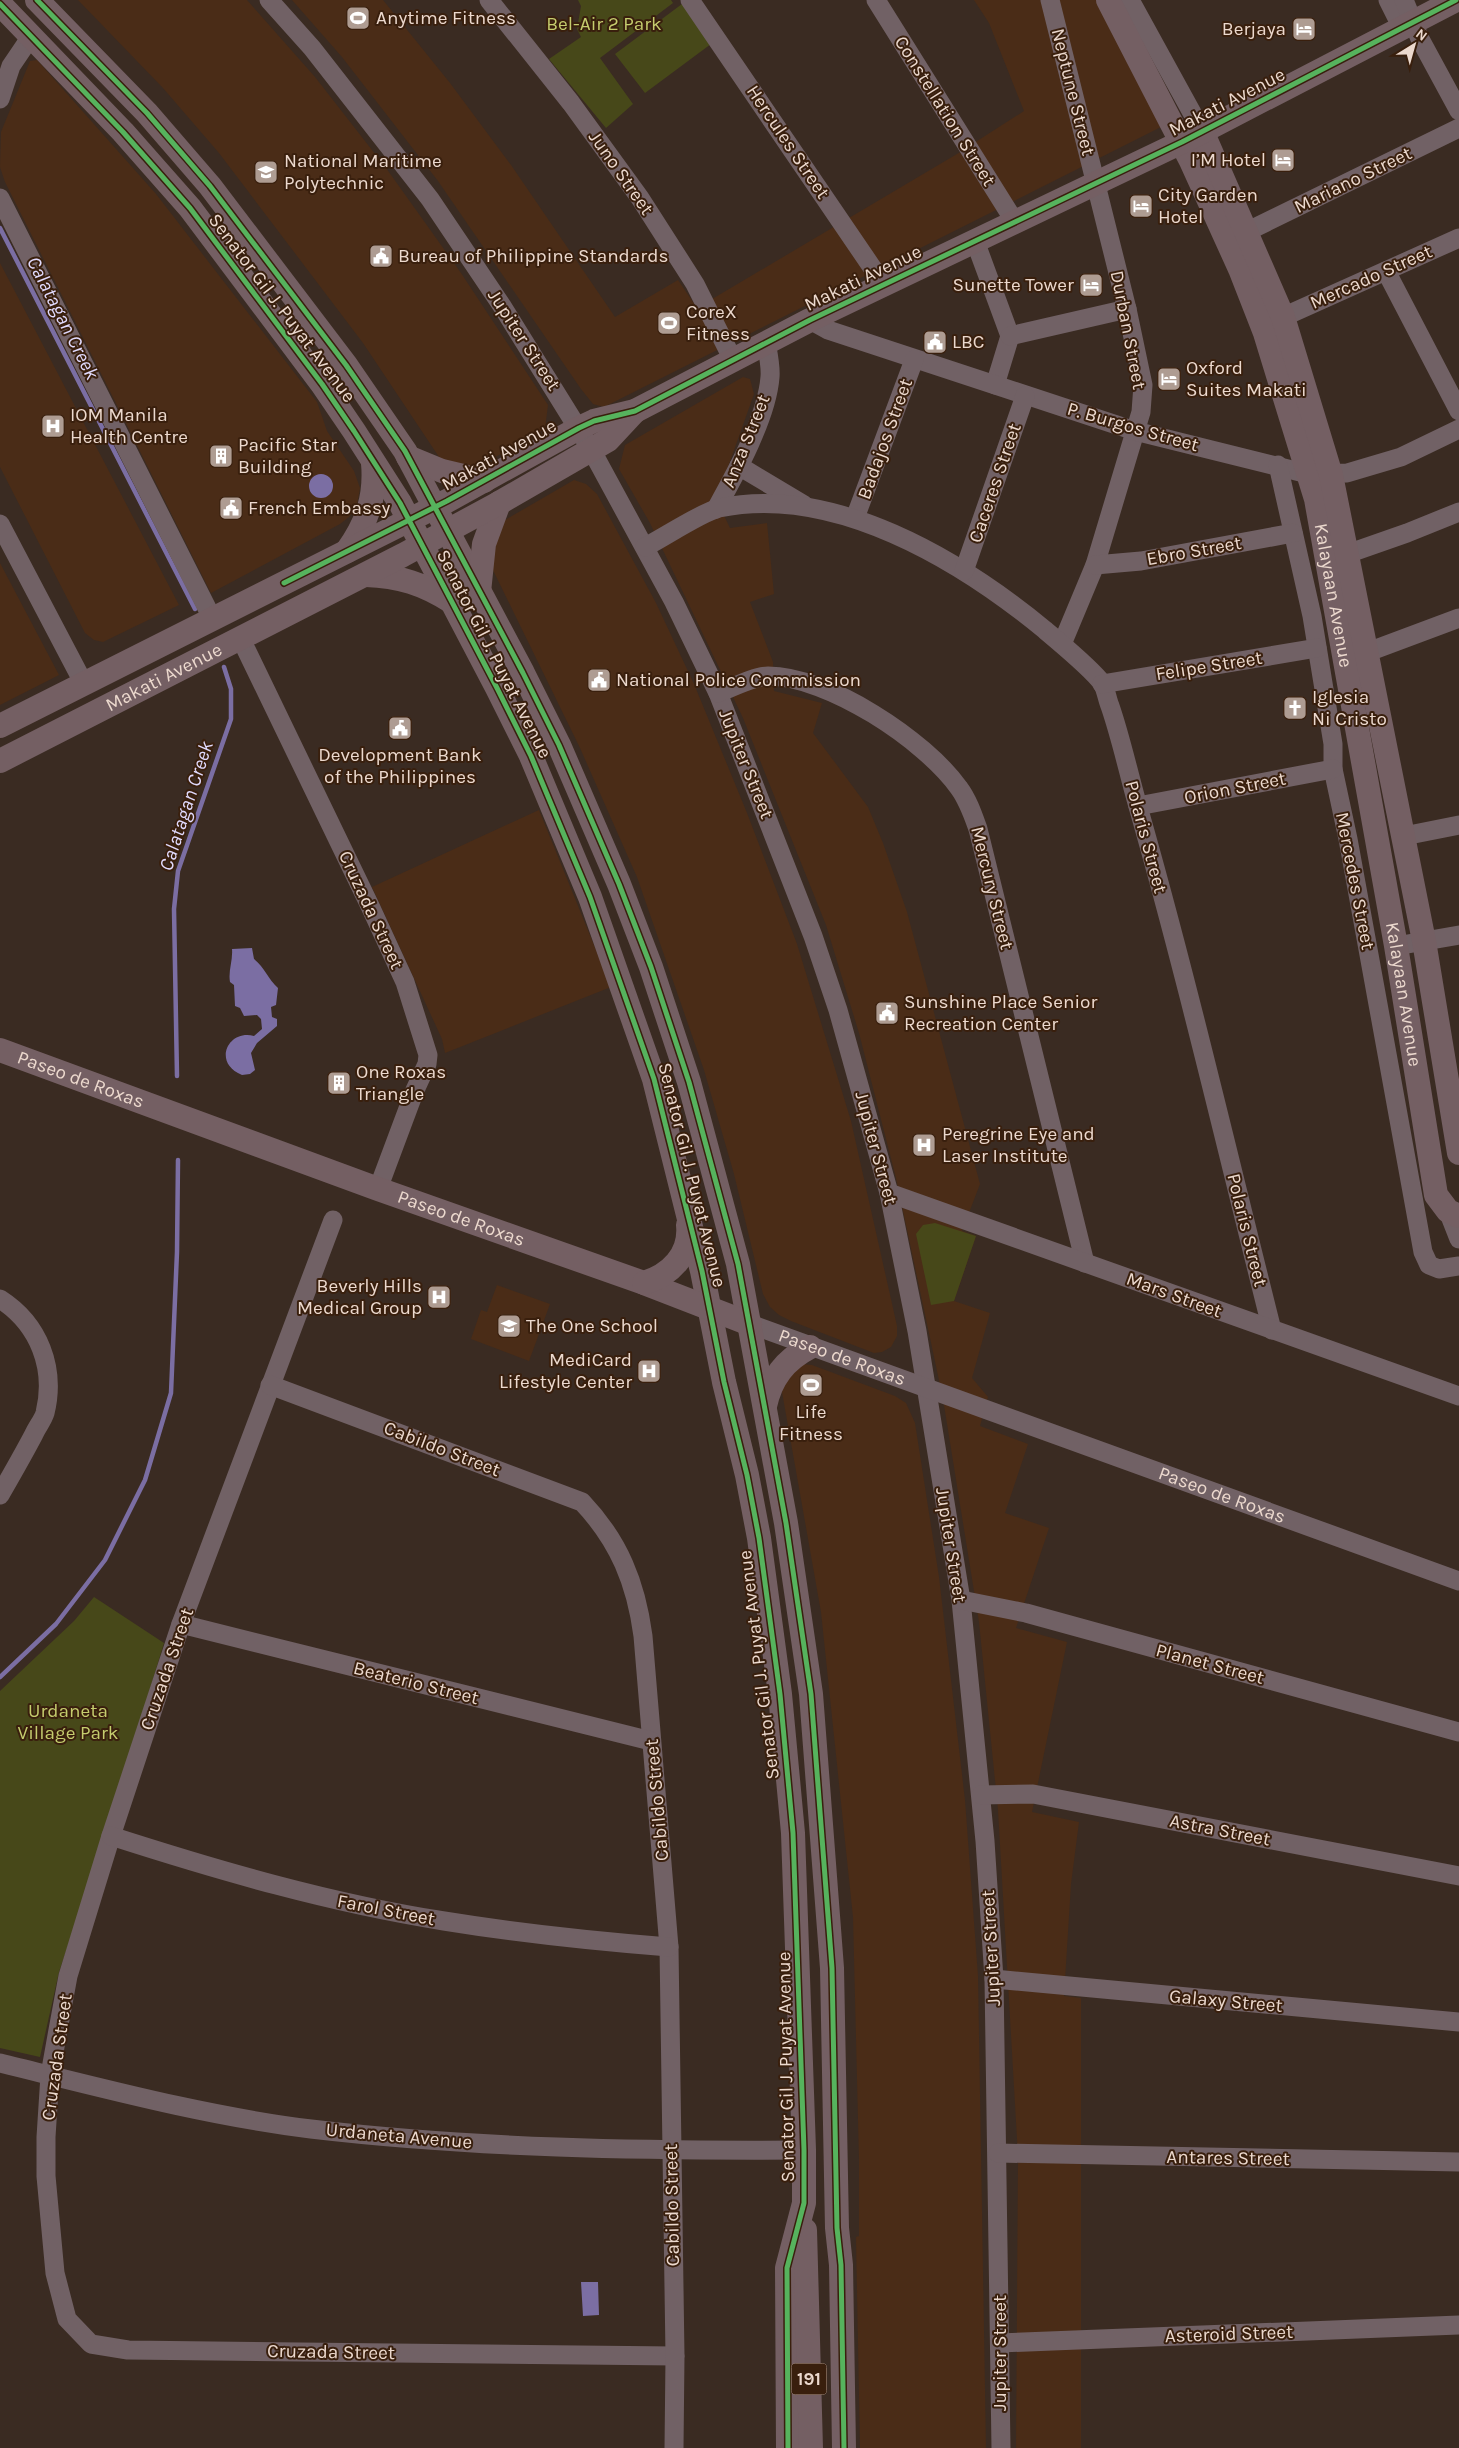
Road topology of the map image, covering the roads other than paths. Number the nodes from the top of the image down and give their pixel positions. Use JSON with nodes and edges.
{"nodes":[{"id":1,"x":37,"y":0,"type":"edge"},
{"id":2,"x":269,"y":0,"type":"edge"},
{"id":3,"x":489,"y":0,"type":"edge"},
{"id":4,"x":690,"y":0,"type":"edge"},
{"id":5,"x":876,"y":0,"type":"edge"},
{"id":6,"x":1050,"y":0,"type":"edge"},
{"id":7,"x":1108,"y":0,"type":"edge"},
{"id":8,"x":1130,"y":0,"type":"edge"},
{"id":9,"x":1388,"y":0,"type":"edge"},
{"id":10,"x":1404,"y":0,"type":"edge"},
{"id":11,"x":1456,"y":0,"type":"edge"},
{"id":12,"x":0,"y":4,"type":"edge"},
{"id":13,"x":1407,"y":25,"type":"junction"},
{"id":14,"x":32,"y":35,"type":"junction"},
{"id":15,"x":0,"y":99,"type":"edge"},
{"id":16,"x":1459,"y":111,"type":"edge"},
{"id":17,"x":1459,"y":128,"type":"edge"},
{"id":18,"x":1192,"y":137,"type":"junction"},
{"id":19,"x":1095,"y":184,"type":"junction"},
{"id":20,"x":0,"y":198,"type":"edge"},
{"id":21,"x":1015,"y":222,"type":"junction"},
{"id":22,"x":1246,"y":232,"type":"junction"},
{"id":23,"x":1459,"y":238,"type":"edge"},
{"id":24,"x":974,"y":241,"type":"junction"},
{"id":25,"x":1386,"y":271,"type":"junction"},
{"id":26,"x":884,"y":285,"type":"junction"},
{"id":27,"x":1127,"y":309,"type":"junction"},
{"id":28,"x":1283,"y":316,"type":"junction"},
{"id":29,"x":810,"y":320,"type":"junction"},
{"id":30,"x":1010,"y":336,"type":"junction"},
{"id":31,"x":766,"y":342,"type":"junction"},
{"id":32,"x":733,"y":360,"type":"junction"},
{"id":33,"x":914,"y":360,"type":"junction"},
{"id":34,"x":995,"y":385,"type":"junction"},
{"id":35,"x":1025,"y":396,"type":"junction"},
{"id":36,"x":635,"y":411,"type":"junction"},
{"id":37,"x":1459,"y":412,"type":"edge"},
{"id":38,"x":579,"y":428,"type":"junction"},
{"id":39,"x":1459,"y":429,"type":"edge"},
{"id":40,"x":1135,"y":431,"type":"junction"},
{"id":41,"x":592,"y":451,"type":"junction"},
{"id":42,"x":408,"y":457,"type":"junction"},
{"id":43,"x":373,"y":463,"type":"junction"},
{"id":44,"x":1278,"y":465,"type":"junction"},
{"id":45,"x":739,"y":466,"type":"junction"},
{"id":46,"x":1308,"y":474,"type":"junction"},
{"id":47,"x":1331,"y":474,"type":"junction"},
{"id":48,"x":484,"y":481,"type":"junction"},
{"id":49,"x":499,"y":504,"type":"junction"},
{"id":50,"x":434,"y":507,"type":"junction"},
{"id":51,"x":807,"y":507,"type":"junction"},
{"id":52,"x":716,"y":509,"type":"junction"},
{"id":53,"x":1459,"y":512,"type":"edge"},
{"id":54,"x":855,"y":518,"type":"junction"},
{"id":55,"x":409,"y":520,"type":"junction"},
{"id":56,"x":0,"y":524,"type":"edge"},
{"id":57,"x":446,"y":532,"type":"junction"},
{"id":58,"x":1293,"y":533,"type":"junction"},
{"id":59,"x":422,"y":545,"type":"junction"},
{"id":60,"x":645,"y":547,"type":"junction"},
{"id":61,"x":347,"y":551,"type":"junction"},
{"id":62,"x":1347,"y":554,"type":"junction"},
{"id":63,"x":1094,"y":565,"type":"junction"},
{"id":64,"x":964,"y":571,"type":"junction"},
{"id":65,"x":364,"y":575,"type":"junction"},
{"id":66,"x":479,"y":592,"type":"junction"},
{"id":67,"x":452,"y":602,"type":"junction"},
{"id":68,"x":1459,"y":619,"type":"edge"},
{"id":69,"x":198,"y":625,"type":"junction"},
{"id":70,"x":241,"y":639,"type":"junction"},
{"id":71,"x":1062,"y":644,"type":"junction"},
{"id":72,"x":1317,"y":648,"type":"junction"},
{"id":73,"x":1368,"y":652,"type":"junction"},
{"id":74,"x":83,"y":682,"type":"junction"},
{"id":75,"x":1102,"y":684,"type":"junction"},
{"id":76,"x":718,"y":693,"type":"junction"},
{"id":77,"x":0,"y":726,"type":"edge"},
{"id":78,"x":0,"y":761,"type":"edge"},
{"id":79,"x":1333,"y":769,"type":"junction"},
{"id":80,"x":1138,"y":806,"type":"junction"},
{"id":81,"x":1459,"y":825,"type":"edge"},
{"id":82,"x":1404,"y":836,"type":"junction"},
{"id":83,"x":1459,"y":935,"type":"edge"},
{"id":84,"x":1424,"y":940,"type":"junction"},
{"id":85,"x":1396,"y":946,"type":"junction"},
{"id":86,"x":0,"y":1050,"type":"edge"},
{"id":87,"x":1451,"y":1057,"type":"edge"},
{"id":88,"x":1459,"y":1153,"type":"edge"},
{"id":89,"x":378,"y":1190,"type":"junction"},
{"id":90,"x":889,"y":1193,"type":"junction"},
{"id":91,"x":1453,"y":1214,"type":"edge"},
{"id":92,"x":687,"y":1216,"type":"junction"},
{"id":93,"x":334,"y":1220,"type":"dead end"},
{"id":94,"x":1459,"y":1238,"type":"edge"},
{"id":95,"x":1085,"y":1263,"type":"junction"},
{"id":96,"x":1459,"y":1266,"type":"edge"},
{"id":97,"x":644,"y":1283,"type":"junction"},
{"id":98,"x":0,"y":1299,"type":"edge"},
{"id":99,"x":710,"y":1310,"type":"junction"},
{"id":100,"x":750,"y":1324,"type":"junction"},
{"id":101,"x":1272,"y":1330,"type":"junction"},
{"id":102,"x":810,"y":1347,"type":"junction"},
{"id":103,"x":270,"y":1385,"type":"junction"},
{"id":104,"x":925,"y":1389,"type":"junction"},
{"id":105,"x":1459,"y":1396,"type":"edge"},
{"id":106,"x":765,"y":1408,"type":"junction"},
{"id":107,"x":0,"y":1495,"type":"edge"},
{"id":108,"x":1459,"y":1581,"type":"edge"},
{"id":109,"x":961,"y":1600,"type":"junction"},
{"id":110,"x":181,"y":1624,"type":"junction"},
{"id":111,"x":1459,"y":1732,"type":"edge"},
{"id":112,"x":651,"y":1741,"type":"junction"},
{"id":113,"x":981,"y":1795,"type":"junction"},
{"id":114,"x":111,"y":1836,"type":"junction"},
{"id":115,"x":1459,"y":1876,"type":"edge"},
{"id":116,"x":668,"y":1947,"type":"junction"},
{"id":117,"x":994,"y":1979,"type":"junction"},
{"id":118,"x":1459,"y":2022,"type":"edge"},
{"id":119,"x":0,"y":2063,"type":"edge"},
{"id":120,"x":50,"y":2076,"type":"junction"},
{"id":121,"x":670,"y":2149,"type":"junction"},
{"id":122,"x":804,"y":2150,"type":"junction"},
{"id":123,"x":998,"y":2153,"type":"junction"},
{"id":124,"x":1459,"y":2162,"type":"edge"},
{"id":125,"x":804,"y":2203,"type":"junction"},
{"id":126,"x":837,"y":2228,"type":"junction"},
{"id":127,"x":818,"y":2309,"type":"junction"},
{"id":128,"x":1459,"y":2325,"type":"edge"},
{"id":129,"x":1000,"y":2343,"type":"junction"},
{"id":130,"x":676,"y":2356,"type":"junction"},
{"id":131,"x":674,"y":2448,"type":"edge"},
{"id":132,"x":788,"y":2448,"type":"edge"},
{"id":133,"x":811,"y":2448,"type":"edge"},
{"id":134,"x":834,"y":2448,"type":"edge"},
{"id":135,"x":844,"y":2448,"type":"edge"},
{"id":136,"x":1001,"y":2448,"type":"edge"}],
"edges":[{"from":1,"to":42,"type":"main road","name":"Senator Gil J. Puyat Avenue"},
{"from":2,"to":38,"type":"street","name":"Jupiter Street"},
{"from":3,"to":32,"type":"street","name":"Juno Street"},
{"from":4,"to":26,"type":"street","name":"Hercules Street"},
{"from":5,"to":21,"type":"street","name":"Constellation Street"},
{"from":6,"to":19,"type":"street","name":"Neptune Street"},
{"from":7,"to":18,"type":"main road","name":"Kalayaan Avenue"},
{"from":8,"to":18,"type":"street","name":"Kalayaan Avenue"},
{"from":9,"to":13,"type":"street"},
{"from":10,"to":13,"type":"street"},
{"from":11,"to":13,"type":"main road","name":"Makati Avenue"},
{"from":12,"to":14,"type":"main road","name":"Senator Gil J. Puyat Avenue"},
{"from":13,"to":16,"type":"street"},
{"from":13,"to":18,"type":"main road","name":"Makati Avenue"},
{"from":14,"to":15,"type":"street"},
{"from":14,"to":43,"type":"main road","name":"Senator Gil J. Puyat Avenue"},
{"from":17,"to":22,"type":"street","name":"Mariano Street"},
{"from":18,"to":19,"type":"main road","name":"Makati Avenue"},
{"from":18,"to":22,"type":"main road","name":"Kalayaan Avenue"},
{"from":18,"to":46,"type":"main road","name":"Kalayaan Avenue"},
{"from":19,"to":21,"type":"main road","name":"Makati Avenue"},
{"from":19,"to":27,"type":"street","name":"Durban Street"},
{"from":20,"to":69,"type":"street"},
{"from":21,"to":24,"type":"main road","name":"Makati Avenue"},
{"from":22,"to":28,"type":"main road","name":"Kalayaan Avenue"},
{"from":23,"to":25,"type":"street","name":"Mercado Street"},
{"from":24,"to":26,"type":"main road","name":"Makati Avenue"},
{"from":24,"to":30,"type":"street"},
{"from":25,"to":28,"type":"street","name":"Mercado Street"},
{"from":25,"to":37,"type":"street"},
{"from":26,"to":29,"type":"main road","name":"Makati Avenue"},
{"from":27,"to":30,"type":"street"},
{"from":27,"to":40,"type":"street","name":"Durban Street"},
{"from":28,"to":47,"type":"main road","name":"Kalayaan Avenue"},
{"from":29,"to":31,"type":"main road","name":"Makati Avenue"},
{"from":29,"to":33,"type":"street","name":"P. Burgos Street"},
{"from":30,"to":34,"type":"street"},
{"from":31,"to":32,"type":"main road","name":"Makati Avenue"},
{"from":31,"to":45,"type":"street","name":"Anza Street"},
{"from":32,"to":36,"type":"main road","name":"Makati Avenue"},
{"from":33,"to":34,"type":"street","name":"P. Burgos Street"},
{"from":33,"to":54,"type":"street","name":"Badajos Street"},
{"from":34,"to":35,"type":"street","name":"P. Burgos Street"},
{"from":35,"to":40,"type":"street","name":"P. Burgos Street"},
{"from":35,"to":64,"type":"street","name":"Caceres Street"},
{"from":36,"to":38,"type":"main road","name":"Makati Avenue"},
{"from":36,"to":41,"type":"main road","name":"Makati Avenue"},
{"from":38,"to":41,"type":"street","name":"Jupiter Street"},
{"from":38,"to":48,"type":"main road","name":"Makati Avenue"},
{"from":39,"to":47,"type":"street","name":"P. Burgos Street"},
{"from":40,"to":44,"type":"street","name":"P. Burgos Street"},
{"from":40,"to":63,"type":"street","name":"Durban Street"},
{"from":41,"to":49,"type":"main road","name":"Makati Avenue"},
{"from":41,"to":60,"type":"street","name":"Jupiter Street"},
{"from":42,"to":48,"type":"main road"},
{"from":42,"to":50,"type":"main road","name":"Senator Gil J. Puyat Avenue"},
{"from":43,"to":55,"type":"main road","name":"Senator Gil J. Puyat Avenue"},
{"from":43,"to":61,"type":"main road"},
{"from":44,"to":46,"type":"street","name":"P. Burgos Street"},
{"from":44,"to":58,"type":"street","name":"Mercedes Street"},
{"from":45,"to":51,"type":"street","name":"Polaris Street"},
{"from":45,"to":52,"type":"street","name":"Anza Street"},
{"from":46,"to":47,"type":"street","name":"P. Burgos Street"},
{"from":46,"to":85,"type":"main road","name":"Kalayaan Avenue"},
{"from":47,"to":62,"type":"main road","name":"Kalayaan Avenue"},
{"from":48,"to":50,"type":"main road","name":"Makati Avenue"},
{"from":49,"to":57,"type":"main road","name":"Makati Avenue"},
{"from":49,"to":66,"type":"main road"},
{"from":50,"to":55,"type":"main road","name":"Makati Avenue"},
{"from":50,"to":57,"type":"main road","name":"Senator Gil J. Puyat Avenue"},
{"from":51,"to":52,"type":"street","name":"Polaris Street"},
{"from":51,"to":54,"type":"street","name":"Polaris Street"},
{"from":52,"to":60,"type":"street","name":"Polaris Street"},
{"from":53,"to":62,"type":"street"},
{"from":54,"to":64,"type":"street","name":"Polaris Street"},
{"from":55,"to":59,"type":"main road","name":"Senator Gil J. Puyat Avenue"},
{"from":55,"to":61,"type":"main road","name":"Makati Avenue"},
{"from":56,"to":74,"type":"street"},
{"from":57,"to":59,"type":"main road","name":"Makati Avenue"},
{"from":57,"to":66,"type":"main road","name":"Senator Gil J. Puyat Avenue"},
{"from":58,"to":63,"type":"street","name":"Ebro Street"},
{"from":58,"to":72,"type":"street","name":"Mercedes Street"},
{"from":59,"to":65,"type":"main road","name":"Makati Avenue"},
{"from":59,"to":67,"type":"main road","name":"Senator Gil J. Puyat Avenue"},
{"from":60,"to":76,"type":"street","name":"Jupiter Street"},
{"from":61,"to":69,"type":"main road","name":"Makati Avenue"},
{"from":62,"to":73,"type":"main road","name":"Kalayaan Avenue"},
{"from":63,"to":71,"type":"street","name":"Durban Street"},
{"from":64,"to":71,"type":"street","name":"Polaris Street"},
{"from":65,"to":67,"type":"main road"},
{"from":65,"to":70,"type":"main road","name":"Makati Avenue"},
{"from":66,"to":100,"type":"main road","name":"Senator Gil J. Puyat Avenue"},
{"from":67,"to":92,"type":"main road","name":"Senator Gil J. Puyat Avenue"},
{"from":68,"to":73,"type":"street"},
{"from":69,"to":74,"type":"main road","name":"Makati Avenue"},
{"from":70,"to":78,"type":"main road","name":"Makati Avenue"},
{"from":70,"to":89,"type":"street","name":"Cruzada Street"},
{"from":71,"to":75,"type":"street","name":"Polaris Street"},
{"from":72,"to":75,"type":"street","name":"Felipe Street"},
{"from":72,"to":79,"type":"street","name":"Mercedes Street"},
{"from":73,"to":82,"type":"main road","name":"Kalayaan Avenue"},
{"from":74,"to":77,"type":"main road","name":"Makati Avenue"},
{"from":75,"to":80,"type":"street","name":"Polaris Street"},
{"from":76,"to":90,"type":"street","name":"Jupiter Street"},
{"from":76,"to":95,"type":"street","name":"Mercury Street"},
{"from":79,"to":80,"type":"street","name":"Orion Street"},
{"from":79,"to":96,"type":"street","name":"Mercedes Street"},
{"from":80,"to":101,"type":"street","name":"Polaris Street"},
{"from":81,"to":82,"type":"street"},
{"from":82,"to":84,"type":"main road","name":"Kalayaan Avenue"},
{"from":83,"to":84,"type":"street"},
{"from":84,"to":85,"type":"street"},
{"from":84,"to":87,"type":"main road","name":"Kalayaan Avenue"},
{"from":85,"to":91,"type":"main road","name":"Kalayaan Avenue"},
{"from":86,"to":89,"type":"main road","name":"Paseo de Roxas"},
{"from":87,"to":88,"type":"main road","name":"Kalayaan Avenue"},
{"from":89,"to":97,"type":"main road","name":"Paseo de Roxas"},
{"from":90,"to":95,"type":"street","name":"Mars Street"},
{"from":90,"to":104,"type":"street","name":"Jupiter Street"},
{"from":91,"to":94,"type":"street"},
{"from":92,"to":97,"type":"main road"},
{"from":92,"to":99,"type":"main road","name":"Senator Gil J. Puyat Avenue"},
{"from":93,"to":103,"type":"street","name":"Cruzada Street"},
{"from":95,"to":101,"type":"street","name":"Mars Street"},
{"from":97,"to":99,"type":"main road","name":"Paseo de Roxas"},
{"from":98,"to":107,"type":"street"},
{"from":99,"to":100,"type":"main road","name":"Paseo de Roxas"},
{"from":99,"to":122,"type":"main road","name":"Senator Gil J. Puyat Avenue"},
{"from":100,"to":102,"type":"street","name":"Paseo de Roxas"},
{"from":100,"to":106,"type":"main road","name":"Senator Gil J. Puyat Avenue"},
{"from":101,"to":105,"type":"street","name":"Mars Street"},
{"from":102,"to":104,"type":"street","name":"Paseo de Roxas"},
{"from":102,"to":106,"type":"main road"},
{"from":103,"to":110,"type":"street","name":"Cruzada Street"},
{"from":103,"to":112,"type":"street","name":"Cabildo Street"},
{"from":104,"to":108,"type":"street","name":"Paseo de Roxas"},
{"from":104,"to":109,"type":"street","name":"Jupiter Street"},
{"from":106,"to":126,"type":"main road","name":"Senator Gil J. Puyat Avenue"},
{"from":109,"to":111,"type":"street","name":"Planet Street"},
{"from":109,"to":113,"type":"street","name":"Jupiter Street"},
{"from":110,"to":112,"type":"street","name":"Beaterio Street"},
{"from":110,"to":114,"type":"street","name":"Cruzada Street"},
{"from":112,"to":116,"type":"street","name":"Cabildo Street"},
{"from":113,"to":115,"type":"street","name":"Astra Street"},
{"from":113,"to":117,"type":"street","name":"Jupiter Street"},
{"from":114,"to":116,"type":"street","name":"Farol Street"},
{"from":114,"to":120,"type":"street","name":"Cruzada Street"},
{"from":116,"to":121,"type":"street","name":"Cabildo Street"},
{"from":117,"to":118,"type":"street","name":"Galaxy Street"},
{"from":117,"to":123,"type":"street","name":"Jupiter Street"},
{"from":119,"to":120,"type":"street","name":"Urdaneta Avenue"},
{"from":120,"to":121,"type":"street","name":"Urdaneta Avenue"},
{"from":120,"to":130,"type":"street","name":"Cruzada Street"},
{"from":121,"to":122,"type":"street","name":"Urdaneta Avenue"},
{"from":121,"to":130,"type":"street","name":"Cabildo Street"},
{"from":122,"to":125,"type":"main road","name":"Senator Gil J. Puyat Avenue"},
{"from":123,"to":124,"type":"street","name":"Antares Street"},
{"from":123,"to":129,"type":"street","name":"Jupiter Street"},
{"from":125,"to":127,"type":"main road","number":"191"},
{"from":125,"to":132,"type":"main road","name":"Senator Gil J. Puyat Avenue"},
{"from":126,"to":127,"type":"main road","number":"191"},
{"from":126,"to":135,"type":"main road","name":"Senator Gil J. Puyat Avenue"},
{"from":127,"to":133,"type":"main road","number":"191"},
{"from":127,"to":134,"type":"main road","number":"191"},
{"from":128,"to":129,"type":"street","name":"Asteroid Street"},
{"from":129,"to":136,"type":"street","name":"Jupiter Street"},
{"from":130,"to":131,"type":"street","name":"Cabildo Street"}]}
